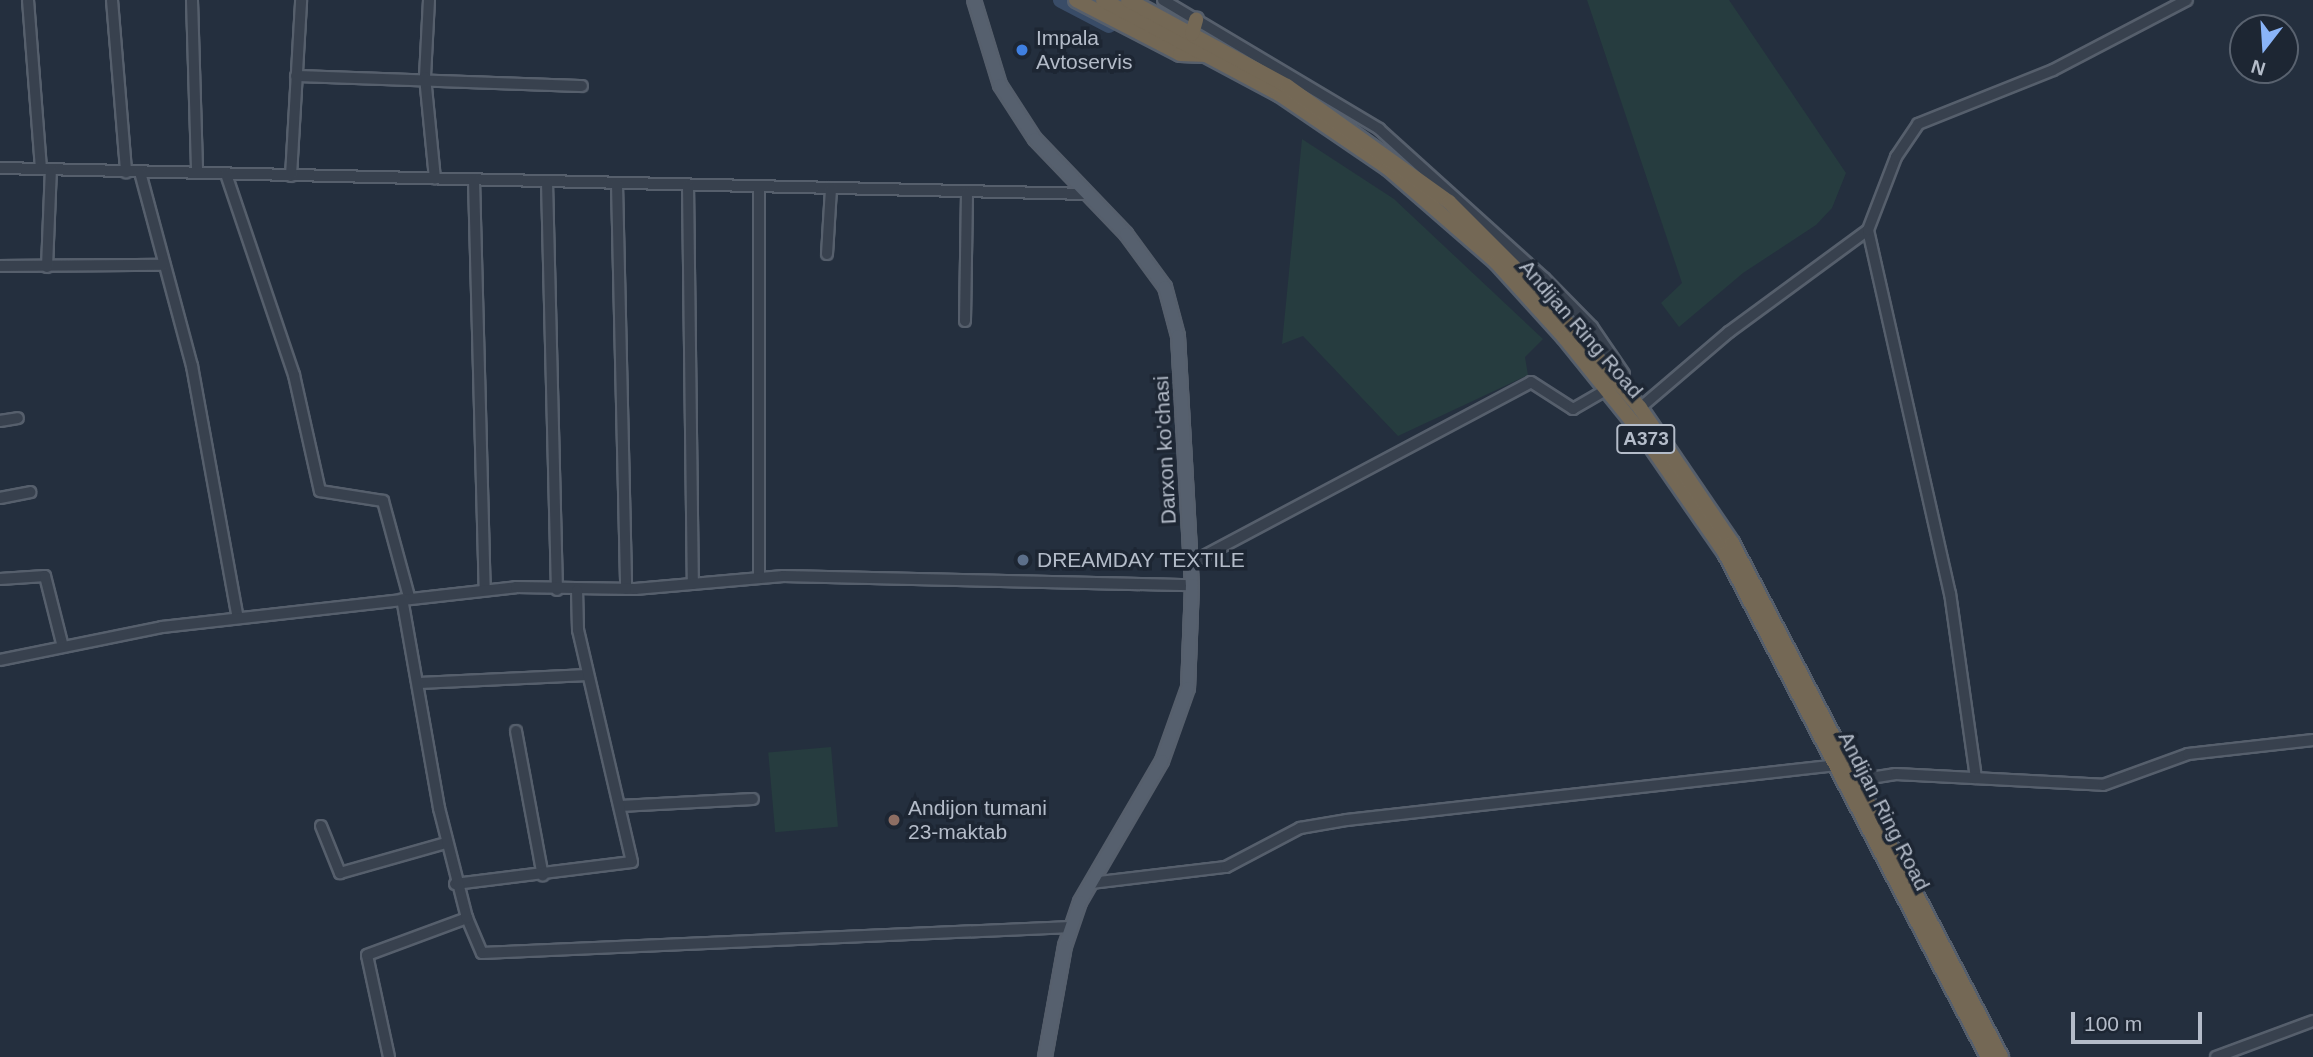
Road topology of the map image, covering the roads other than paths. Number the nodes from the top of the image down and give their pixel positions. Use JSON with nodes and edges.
{"nodes":[{"id":1,"x":27,"y":0,"type":"edge"},
{"id":2,"x":111,"y":0,"type":"edge"},
{"id":3,"x":192,"y":0,"type":"edge"},
{"id":4,"x":301,"y":0,"type":"edge"},
{"id":5,"x":429,"y":0,"type":"edge"},
{"id":6,"x":974,"y":0,"type":"edge"},
{"id":7,"x":1076,"y":0,"type":"edge"},
{"id":8,"x":1103,"y":0,"type":"edge"},
{"id":9,"x":1128,"y":0,"type":"edge"},
{"id":10,"x":1163,"y":0,"type":"edge"},
{"id":11,"x":2187,"y":0,"type":"edge"},
{"id":12,"x":1194,"y":27,"type":"junction"},
{"id":13,"x":1208,"y":55,"type":"junction"},
{"id":14,"x":296,"y":76,"type":"junction"},
{"id":15,"x":425,"y":77,"type":"junction"},
{"id":16,"x":582,"y":86,"type":"dead end"},
{"id":17,"x":0,"y":168,"type":"edge"},
{"id":18,"x":46,"y":169,"type":"junction"},
{"id":19,"x":126,"y":172,"type":"junction"},
{"id":20,"x":140,"y":172,"type":"junction"},
{"id":21,"x":197,"y":173,"type":"junction"},
{"id":22,"x":226,"y":174,"type":"junction"},
{"id":23,"x":291,"y":176,"type":"junction"},
{"id":24,"x":435,"y":179,"type":"junction"},
{"id":25,"x":474,"y":180,"type":"junction"},
{"id":26,"x":547,"y":182,"type":"junction"},
{"id":27,"x":617,"y":184,"type":"junction"},
{"id":28,"x":688,"y":185,"type":"junction"},
{"id":29,"x":759,"y":187,"type":"junction"},
{"id":30,"x":831,"y":188,"type":"junction"},
{"id":31,"x":967,"y":192,"type":"junction"},
{"id":32,"x":1085,"y":194,"type":"junction"},
{"id":33,"x":1868,"y":230,"type":"junction"},
{"id":34,"x":827,"y":254,"type":"dead end"},
{"id":35,"x":163,"y":265,"type":"junction"},
{"id":36,"x":0,"y":266,"type":"edge"},
{"id":37,"x":47,"y":267,"type":"junction"},
{"id":38,"x":965,"y":321,"type":"dead end"},
{"id":39,"x":1624,"y":374,"type":"joint"},
{"id":40,"x":1606,"y":390,"type":"junction"},
{"id":41,"x":1622,"y":391,"type":"junction"},
{"id":42,"x":1640,"y":408,"type":"junction"},
{"id":43,"x":18,"y":418,"type":"dead end"},
{"id":44,"x":0,"y":421,"type":"edge"},
{"id":45,"x":30,"y":492,"type":"dead end"},
{"id":46,"x":0,"y":498,"type":"edge"},
{"id":47,"x":1191,"y":563,"type":"junction"},
{"id":48,"x":759,"y":578,"type":"junction"},
{"id":49,"x":0,"y":579,"type":"edge"},
{"id":50,"x":693,"y":584,"type":"junction"},
{"id":51,"x":1192,"y":586,"type":"junction"},
{"id":52,"x":626,"y":589,"type":"junction"},
{"id":53,"x":485,"y":590,"type":"junction"},
{"id":54,"x":557,"y":590,"type":"junction"},
{"id":55,"x":577,"y":590,"type":"junction"},
{"id":56,"x":405,"y":598,"type":"junction"},
{"id":57,"x":237,"y":618,"type":"junction"},
{"id":58,"x":63,"y":647,"type":"junction"},
{"id":59,"x":0,"y":660,"type":"edge"},
{"id":60,"x":588,"y":675,"type":"junction"},
{"id":61,"x":419,"y":683,"type":"junction"},
{"id":62,"x":516,"y":731,"type":"dead end"},
{"id":63,"x":2313,"y":740,"type":"edge"},
{"id":64,"x":1836,"y":765,"type":"junction"},
{"id":65,"x":1976,"y":779,"type":"junction"},
{"id":66,"x":1858,"y":780,"type":"junction"},
{"id":67,"x":753,"y":799,"type":"dead end"},
{"id":68,"x":620,"y":806,"type":"junction"},
{"id":69,"x":321,"y":826,"type":"dead end"},
{"id":70,"x":446,"y":843,"type":"junction"},
{"id":71,"x":543,"y":876,"type":"junction"},
{"id":72,"x":1091,"y":883,"type":"junction"},
{"id":73,"x":454,"y":884,"type":"junction"},
{"id":74,"x":467,"y":918,"type":"junction"},
{"id":75,"x":1071,"y":927,"type":"junction"},
{"id":76,"x":2313,"y":1021,"type":"edge"},
{"id":77,"x":388,"y":1057,"type":"edge"},
{"id":78,"x":1045,"y":1057,"type":"edge"},
{"id":79,"x":1988,"y":1057,"type":"edge"},
{"id":80,"x":2001,"y":1057,"type":"edge"},
{"id":81,"x":2216,"y":1057,"type":"edge"}],
"edges":[{"from":1,"to":18,"type":"street"},
{"from":2,"to":19,"type":"street"},
{"from":3,"to":21,"type":"street"},
{"from":4,"to":14,"type":"street"},
{"from":5,"to":15,"type":"street"},
{"from":6,"to":32,"type":"main road","name":"Darxon ko'chasi"},
{"from":7,"to":13,"type":"highway"},
{"from":8,"to":13,"type":"highway","name":"Andijan Ring Road","number":"A373"},
{"from":9,"to":12,"type":"highway","name":"Andijan Ring Road","number":"A373"},
{"from":10,"to":12,"type":"street"},
{"from":11,"to":33,"type":"street"},
{"from":12,"to":39,"type":"street"},
{"from":12,"to":41,"type":"highway","name":"Andijan Ring Road","number":"A373"},
{"from":13,"to":40,"type":"highway","name":"Andijan Ring Road","number":"A373"},
{"from":14,"to":15,"type":"street"},
{"from":14,"to":23,"type":"street"},
{"from":15,"to":16,"type":"street"},
{"from":15,"to":24,"type":"street"},
{"from":17,"to":18,"type":"street"},
{"from":18,"to":19,"type":"street"},
{"from":18,"to":37,"type":"street"},
{"from":19,"to":20,"type":"street"},
{"from":20,"to":21,"type":"street"},
{"from":20,"to":35,"type":"street"},
{"from":21,"to":22,"type":"street"},
{"from":22,"to":23,"type":"street"},
{"from":22,"to":56,"type":"street"},
{"from":23,"to":24,"type":"street"},
{"from":24,"to":25,"type":"street"},
{"from":25,"to":26,"type":"street"},
{"from":25,"to":53,"type":"street"},
{"from":26,"to":27,"type":"street"},
{"from":26,"to":54,"type":"street"},
{"from":27,"to":28,"type":"street"},
{"from":27,"to":52,"type":"street"},
{"from":28,"to":29,"type":"street"},
{"from":28,"to":50,"type":"street"},
{"from":29,"to":30,"type":"street"},
{"from":29,"to":48,"type":"street"},
{"from":30,"to":31,"type":"street"},
{"from":30,"to":34,"type":"street"},
{"from":31,"to":32,"type":"street"},
{"from":31,"to":38,"type":"street"},
{"from":32,"to":47,"type":"main road","name":"Darxon ko'chasi"},
{"from":33,"to":42,"type":"street"},
{"from":33,"to":65,"type":"street"},
{"from":35,"to":37,"type":"street"},
{"from":35,"to":57,"type":"street"},
{"from":36,"to":37,"type":"street"},
{"from":39,"to":41,"type":"highway"},
{"from":40,"to":47,"type":"street"},
{"from":40,"to":64,"type":"highway","name":"Andijan Ring Road","number":"A373"},
{"from":41,"to":42,"type":"highway","name":"Andijan Ring Road","number":"A373"},
{"from":42,"to":66,"type":"highway","name":"Andijan Ring Road","number":"A373"},
{"from":43,"to":44,"type":"street"},
{"from":45,"to":46,"type":"street"},
{"from":47,"to":51,"type":"main road","name":"Darxon ko'chasi"},
{"from":48,"to":50,"type":"street"},
{"from":48,"to":51,"type":"street"},
{"from":49,"to":58,"type":"street"},
{"from":50,"to":52,"type":"street"},
{"from":51,"to":72,"type":"main road","name":"Darxon ko'chasi"},
{"from":52,"to":55,"type":"street"},
{"from":53,"to":54,"type":"street"},
{"from":53,"to":56,"type":"street"},
{"from":54,"to":55,"type":"street"},
{"from":55,"to":60,"type":"street"},
{"from":56,"to":57,"type":"street"},
{"from":56,"to":61,"type":"street"},
{"from":57,"to":58,"type":"street"},
{"from":58,"to":59,"type":"street"},
{"from":60,"to":61,"type":"street"},
{"from":60,"to":68,"type":"street"},
{"from":61,"to":70,"type":"street"},
{"from":62,"to":71,"type":"street"},
{"from":63,"to":65,"type":"street"},
{"from":64,"to":72,"type":"street"},
{"from":64,"to":79,"type":"highway","name":"Andijan Ring Road","number":"A373"},
{"from":65,"to":66,"type":"street"},
{"from":66,"to":80,"type":"highway","name":"Andijan Ring Road","number":"A373"},
{"from":67,"to":68,"type":"street"},
{"from":68,"to":71,"type":"street"},
{"from":69,"to":70,"type":"street"},
{"from":70,"to":73,"type":"street"},
{"from":71,"to":73,"type":"street"},
{"from":72,"to":75,"type":"main road","name":"Darxon ko'chasi"},
{"from":73,"to":74,"type":"street"},
{"from":74,"to":75,"type":"street"},
{"from":74,"to":77,"type":"street"},
{"from":75,"to":78,"type":"main road","name":"Darxon ko'chasi"},
{"from":76,"to":81,"type":"street"}]}
